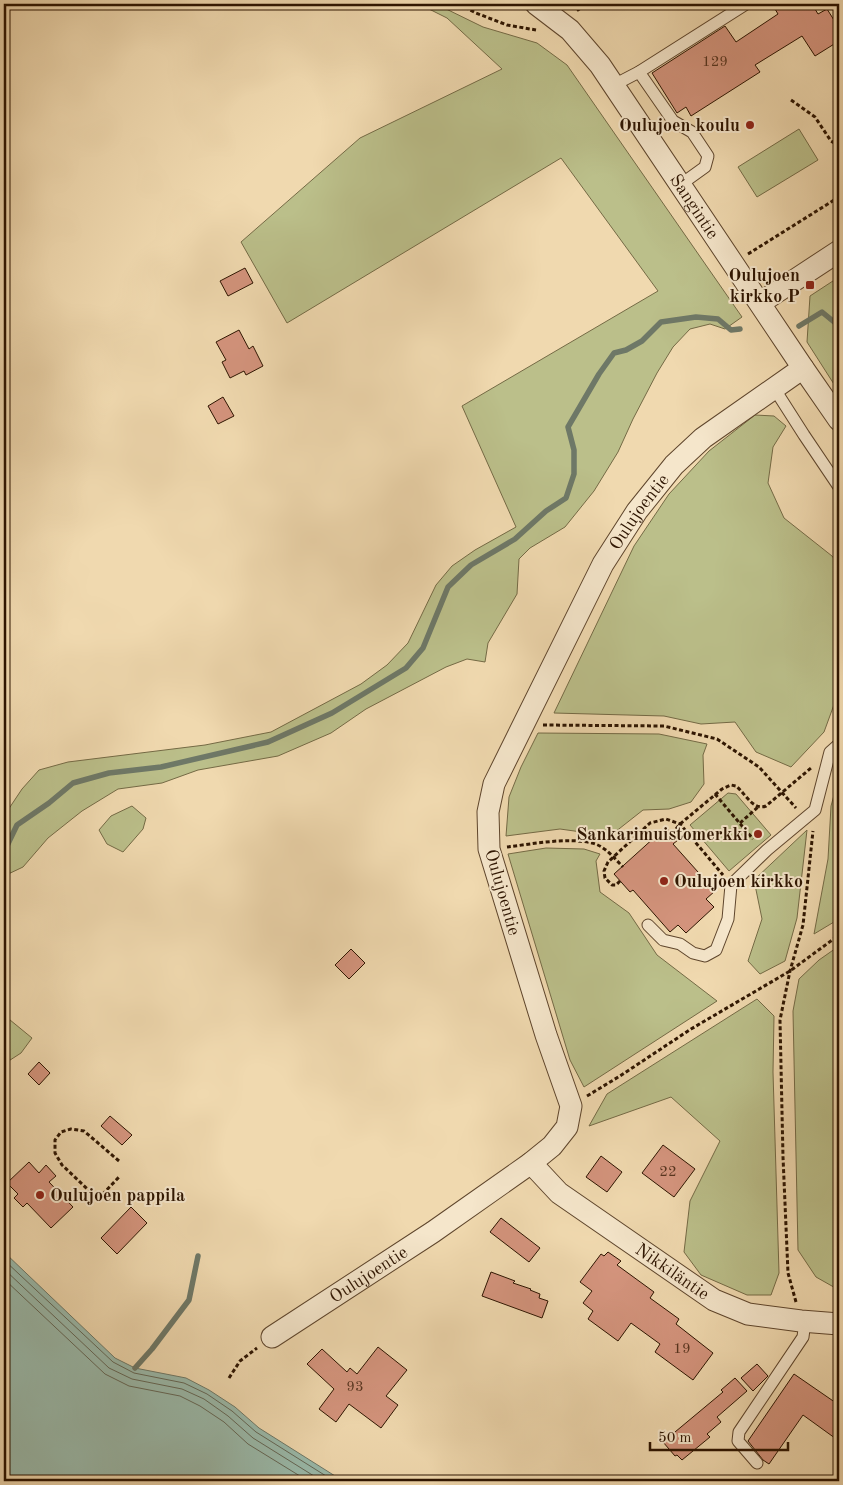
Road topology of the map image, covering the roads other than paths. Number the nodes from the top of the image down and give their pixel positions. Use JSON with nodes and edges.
{"nodes":[{"id":1,"x":536,"y":4,"type":"edge"},
{"id":2,"x":746,"y":4,"type":"edge"},
{"id":3,"x":639,"y":72,"type":"junction"},
{"id":4,"x":614,"y":85,"type":"junction"},
{"id":5,"x":680,"y":185,"type":"junction"},
{"id":6,"x":839,"y":252,"type":"edge"},
{"id":7,"x":760,"y":303,"type":"junction"},
{"id":8,"x":803,"y":368,"type":"junction"},
{"id":9,"x":774,"y":388,"type":"junction"},
{"id":10,"x":839,"y":420,"type":"edge"},
{"id":11,"x":839,"y":487,"type":"edge"},
{"id":12,"x":839,"y":744,"type":"edge"},
{"id":13,"x":648,"y":925,"type":"dead end"},
{"id":14,"x":531,"y":1163,"type":"junction"},
{"id":15,"x":801,"y":1321,"type":"junction"},
{"id":16,"x":839,"y":1324,"type":"edge"},
{"id":17,"x":272,"y":1338,"type":"road end"},
{"id":18,"x":757,"y":1463,"type":"dead end"}],
"edges":[{"from":1,"to":4,"type":"street","name":"Sangintie"},
{"from":2,"to":3,"type":"lane"},
{"from":3,"to":4,"type":"lane"},
{"from":3,"to":5,"type":"lane"},
{"from":4,"to":5,"type":"street","name":"Sangintie"},
{"from":5,"to":7,"type":"street","name":"Sangintie"},
{"from":6,"to":7,"type":"street"},
{"from":7,"to":8,"type":"street","name":"Sangintie"},
{"from":8,"to":9,"type":"street","name":"Oulujoentie"},
{"from":8,"to":10,"type":"street","name":"Sangintie"},
{"from":9,"to":11,"type":"lane"},
{"from":9,"to":14,"type":"street","name":"Oulujoentie"},
{"from":12,"to":13,"type":"lane"},
{"from":14,"to":15,"type":"street","name":"Nikkiläntie"},
{"from":14,"to":17,"type":"street","name":"Oulujoentie"},
{"from":15,"to":16,"type":"street","name":"Nikkiläntie"},
{"from":15,"to":18,"type":"lane"}]}
